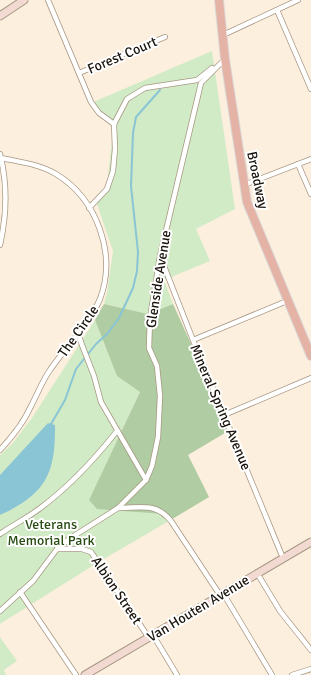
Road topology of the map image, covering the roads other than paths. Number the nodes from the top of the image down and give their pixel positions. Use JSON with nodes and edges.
{"nodes":[{"id":1,"x":24,"y":0,"type":"edge"},
{"id":2,"x":48,"y":0,"type":"edge"},
{"id":3,"x":219,"y":0,"type":"edge"},
{"id":4,"x":298,"y":0,"type":"edge"},
{"id":5,"x":277,"y":10,"type":"junction"},
{"id":6,"x":0,"y":16,"type":"edge"},
{"id":7,"x":223,"y":35,"type":"junction"},
{"id":8,"x":165,"y":37,"type":"dead end"},
{"id":9,"x":225,"y":59,"type":"junction"},
{"id":10,"x":79,"y":73,"type":"junction"},
{"id":11,"x":311,"y":89,"type":"edge"},
{"id":12,"x":114,"y":124,"type":"junction"},
{"id":13,"x":0,"y":156,"type":"edge"},
{"id":14,"x":311,"y":159,"type":"edge"},
{"id":15,"x":298,"y":164,"type":"junction"},
{"id":16,"x":244,"y":185,"type":"junction"},
{"id":17,"x":311,"y":194,"type":"edge"},
{"id":18,"x":89,"y":208,"type":"junction"},
{"id":19,"x":0,"y":245,"type":"edge"},
{"id":20,"x":160,"y":256,"type":"junction"},
{"id":21,"x":287,"y":300,"type":"junction"},
{"id":22,"x":78,"y":333,"type":"junction"},
{"id":23,"x":193,"y":340,"type":"junction"},
{"id":24,"x":311,"y":356,"type":"edge"},
{"id":25,"x":311,"y":378,"type":"edge"},
{"id":26,"x":224,"y":415,"type":"junction"},
{"id":27,"x":117,"y":431,"type":"junction"},
{"id":28,"x":0,"y":450,"type":"edge"},
{"id":29,"x":146,"y":480,"type":"junction"},
{"id":30,"x":118,"y":508,"type":"junction"},
{"id":31,"x":0,"y":534,"type":"edge"},
{"id":32,"x":311,"y":542,"type":"edge"},
{"id":33,"x":57,"y":549,"type":"junction"},
{"id":34,"x":284,"y":558,"type":"junction"},
{"id":35,"x":257,"y":573,"type":"junction"},
{"id":36,"x":20,"y":592,"type":"junction"},
{"id":37,"x":222,"y":594,"type":"junction"},
{"id":38,"x":0,"y":611,"type":"edge"},
{"id":39,"x":151,"y":636,"type":"junction"},
{"id":40,"x":311,"y":650,"type":"edge"},
{"id":41,"x":311,"y":669,"type":"edge"},
{"id":42,"x":76,"y":675,"type":"edge"},
{"id":43,"x":86,"y":675,"type":"edge"},
{"id":44,"x":177,"y":675,"type":"edge"},
{"id":45,"x":272,"y":675,"type":"edge"},
{"id":46,"x":292,"y":675,"type":"edge"}],
"edges":[{"from":1,"to":6,"type":"main road"},
{"from":2,"to":10,"type":"street"},
{"from":3,"to":7,"type":"main road","name":"Broadway"},
{"from":4,"to":5,"type":"street"},
{"from":5,"to":7,"type":"street"},
{"from":5,"to":11,"type":"street"},
{"from":7,"to":9,"type":"main road","name":"Broadway"},
{"from":8,"to":10,"type":"street","name":"Forest Court"},
{"from":9,"to":12,"type":"street"},
{"from":9,"to":16,"type":"main road","name":"Broadway"},
{"from":9,"to":20,"type":"street","name":"Glenside Avenue"},
{"from":10,"to":12,"type":"street"},
{"from":12,"to":18,"type":"street"},
{"from":13,"to":18,"type":"street","name":"The Circle"},
{"from":13,"to":19,"type":"street"},
{"from":14,"to":15,"type":"street"},
{"from":15,"to":16,"type":"street"},
{"from":15,"to":17,"type":"street"},
{"from":16,"to":21,"type":"main road","name":"Broadway"},
{"from":18,"to":22,"type":"street","name":"The Circle"},
{"from":20,"to":23,"type":"street","name":"Mineral Spring Avenue"},
{"from":20,"to":29,"type":"street","name":"Glenside Avenue"},
{"from":21,"to":23,"type":"street"},
{"from":21,"to":24,"type":"main road","name":"Broadway"},
{"from":22,"to":27,"type":"street"},
{"from":22,"to":28,"type":"street","name":"The Circle"},
{"from":23,"to":26,"type":"street","name":"Mineral Spring Avenue"},
{"from":25,"to":26,"type":"street"},
{"from":26,"to":34,"type":"street","name":"Mineral Spring Avenue"},
{"from":27,"to":29,"type":"street"},
{"from":27,"to":31,"type":"street"},
{"from":29,"to":30,"type":"street","name":"Glenside Avenue"},
{"from":30,"to":33,"type":"street","name":"Glenside Avenue"},
{"from":30,"to":37,"type":"street"},
{"from":32,"to":34,"type":"main road","name":"Van Houten Avenue"},
{"from":33,"to":36,"type":"street","name":"Glenside Avenue"},
{"from":33,"to":39,"type":"street","name":"Albion Street"},
{"from":34,"to":35,"type":"main road","name":"Van Houten Avenue"},
{"from":35,"to":37,"type":"main road","name":"Van Houten Avenue"},
{"from":35,"to":40,"type":"street"},
{"from":36,"to":38,"type":"street","name":"Glenside Avenue"},
{"from":36,"to":42,"type":"street"},
{"from":37,"to":39,"type":"main road","name":"Van Houten Avenue"},
{"from":37,"to":45,"type":"street"},
{"from":39,"to":43,"type":"main road","name":"Van Houten Avenue"},
{"from":39,"to":44,"type":"street","name":"Albion Street"},
{"from":41,"to":46,"type":"street"}]}
